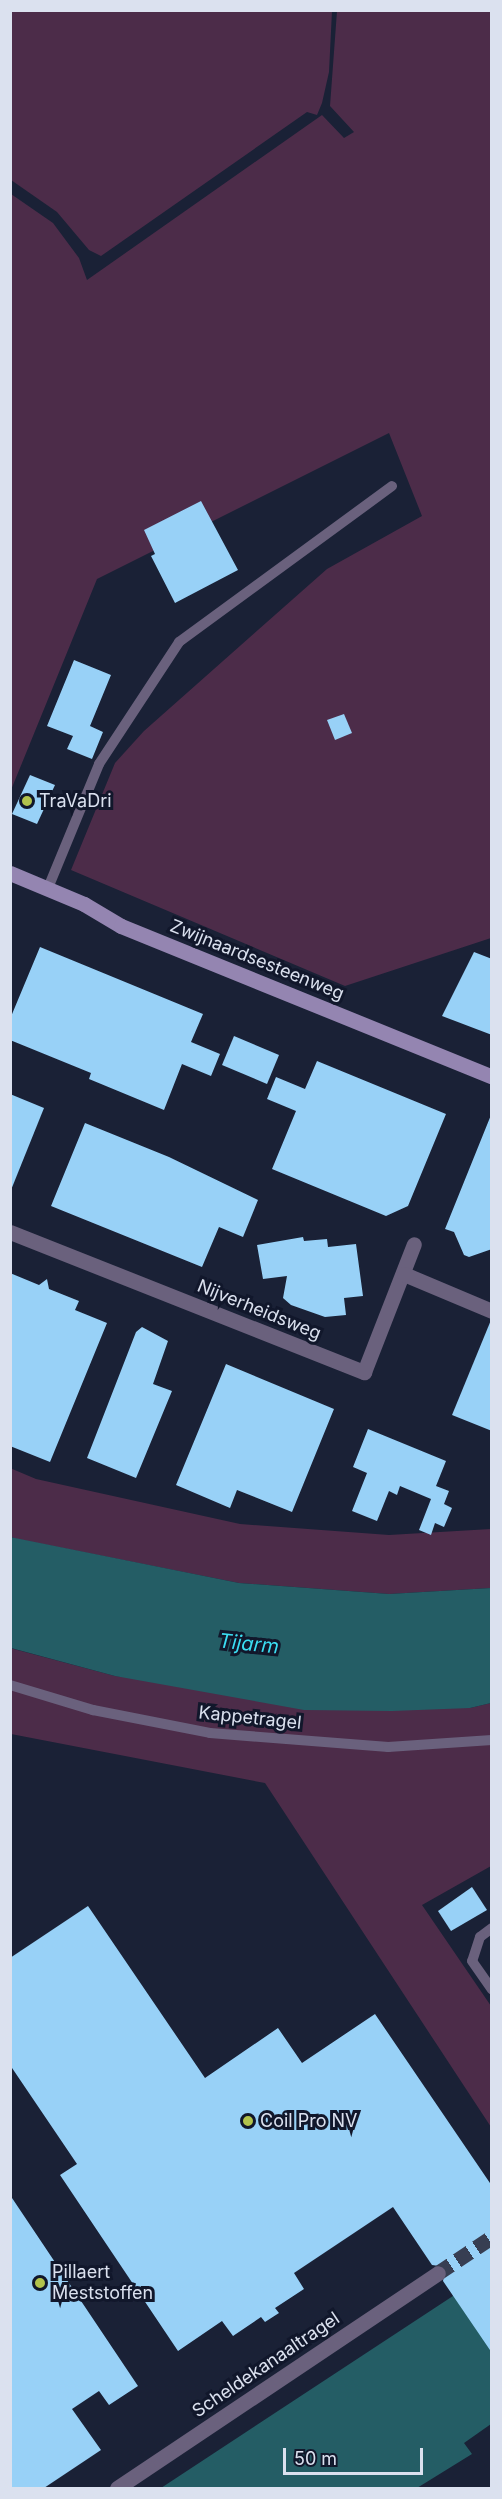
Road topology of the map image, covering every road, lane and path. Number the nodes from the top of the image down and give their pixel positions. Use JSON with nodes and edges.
{"nodes":[{"id":1,"x":392,"y":486,"type":"dead end"},
{"id":2,"x":10,"y":873,"type":"edge"},
{"id":3,"x":48,"y":888,"type":"junction"},
{"id":4,"x":492,"y":1077,"type":"edge"},
{"id":5,"x":10,"y":1232,"type":"edge"},
{"id":6,"x":414,"y":1244,"type":"dead end"},
{"id":7,"x":404,"y":1274,"type":"junction"},
{"id":8,"x":492,"y":1311,"type":"edge"},
{"id":9,"x":10,"y":1685,"type":"edge"},
{"id":10,"x":492,"y":1740,"type":"edge"},
{"id":11,"x":492,"y":1928,"type":"edge"},
{"id":12,"x":492,"y":1990,"type":"edge"},
{"id":13,"x":438,"y":2273,"type":"tunnel mouth"},
{"id":14,"x":117,"y":2488,"type":"edge"}],
"edges":[{"from":1,"to":3,"type":"lane"},
{"from":2,"to":3,"type":"main road","name":"Zwijnaardsesteenweg"},
{"from":3,"to":4,"type":"main road","name":"Zwijnaardsesteenweg"},
{"from":5,"to":7,"type":"street","name":"Nijverheidsweg"},
{"from":6,"to":7,"type":"street","name":"Nijverheidsweg"},
{"from":7,"to":8,"type":"street"},
{"from":9,"to":10,"type":"lane","name":"Kappetragel"},
{"from":11,"to":12,"type":"lane"},
{"from":13,"to":14,"type":"street","name":"Scheldekanaaltragel"}]}
